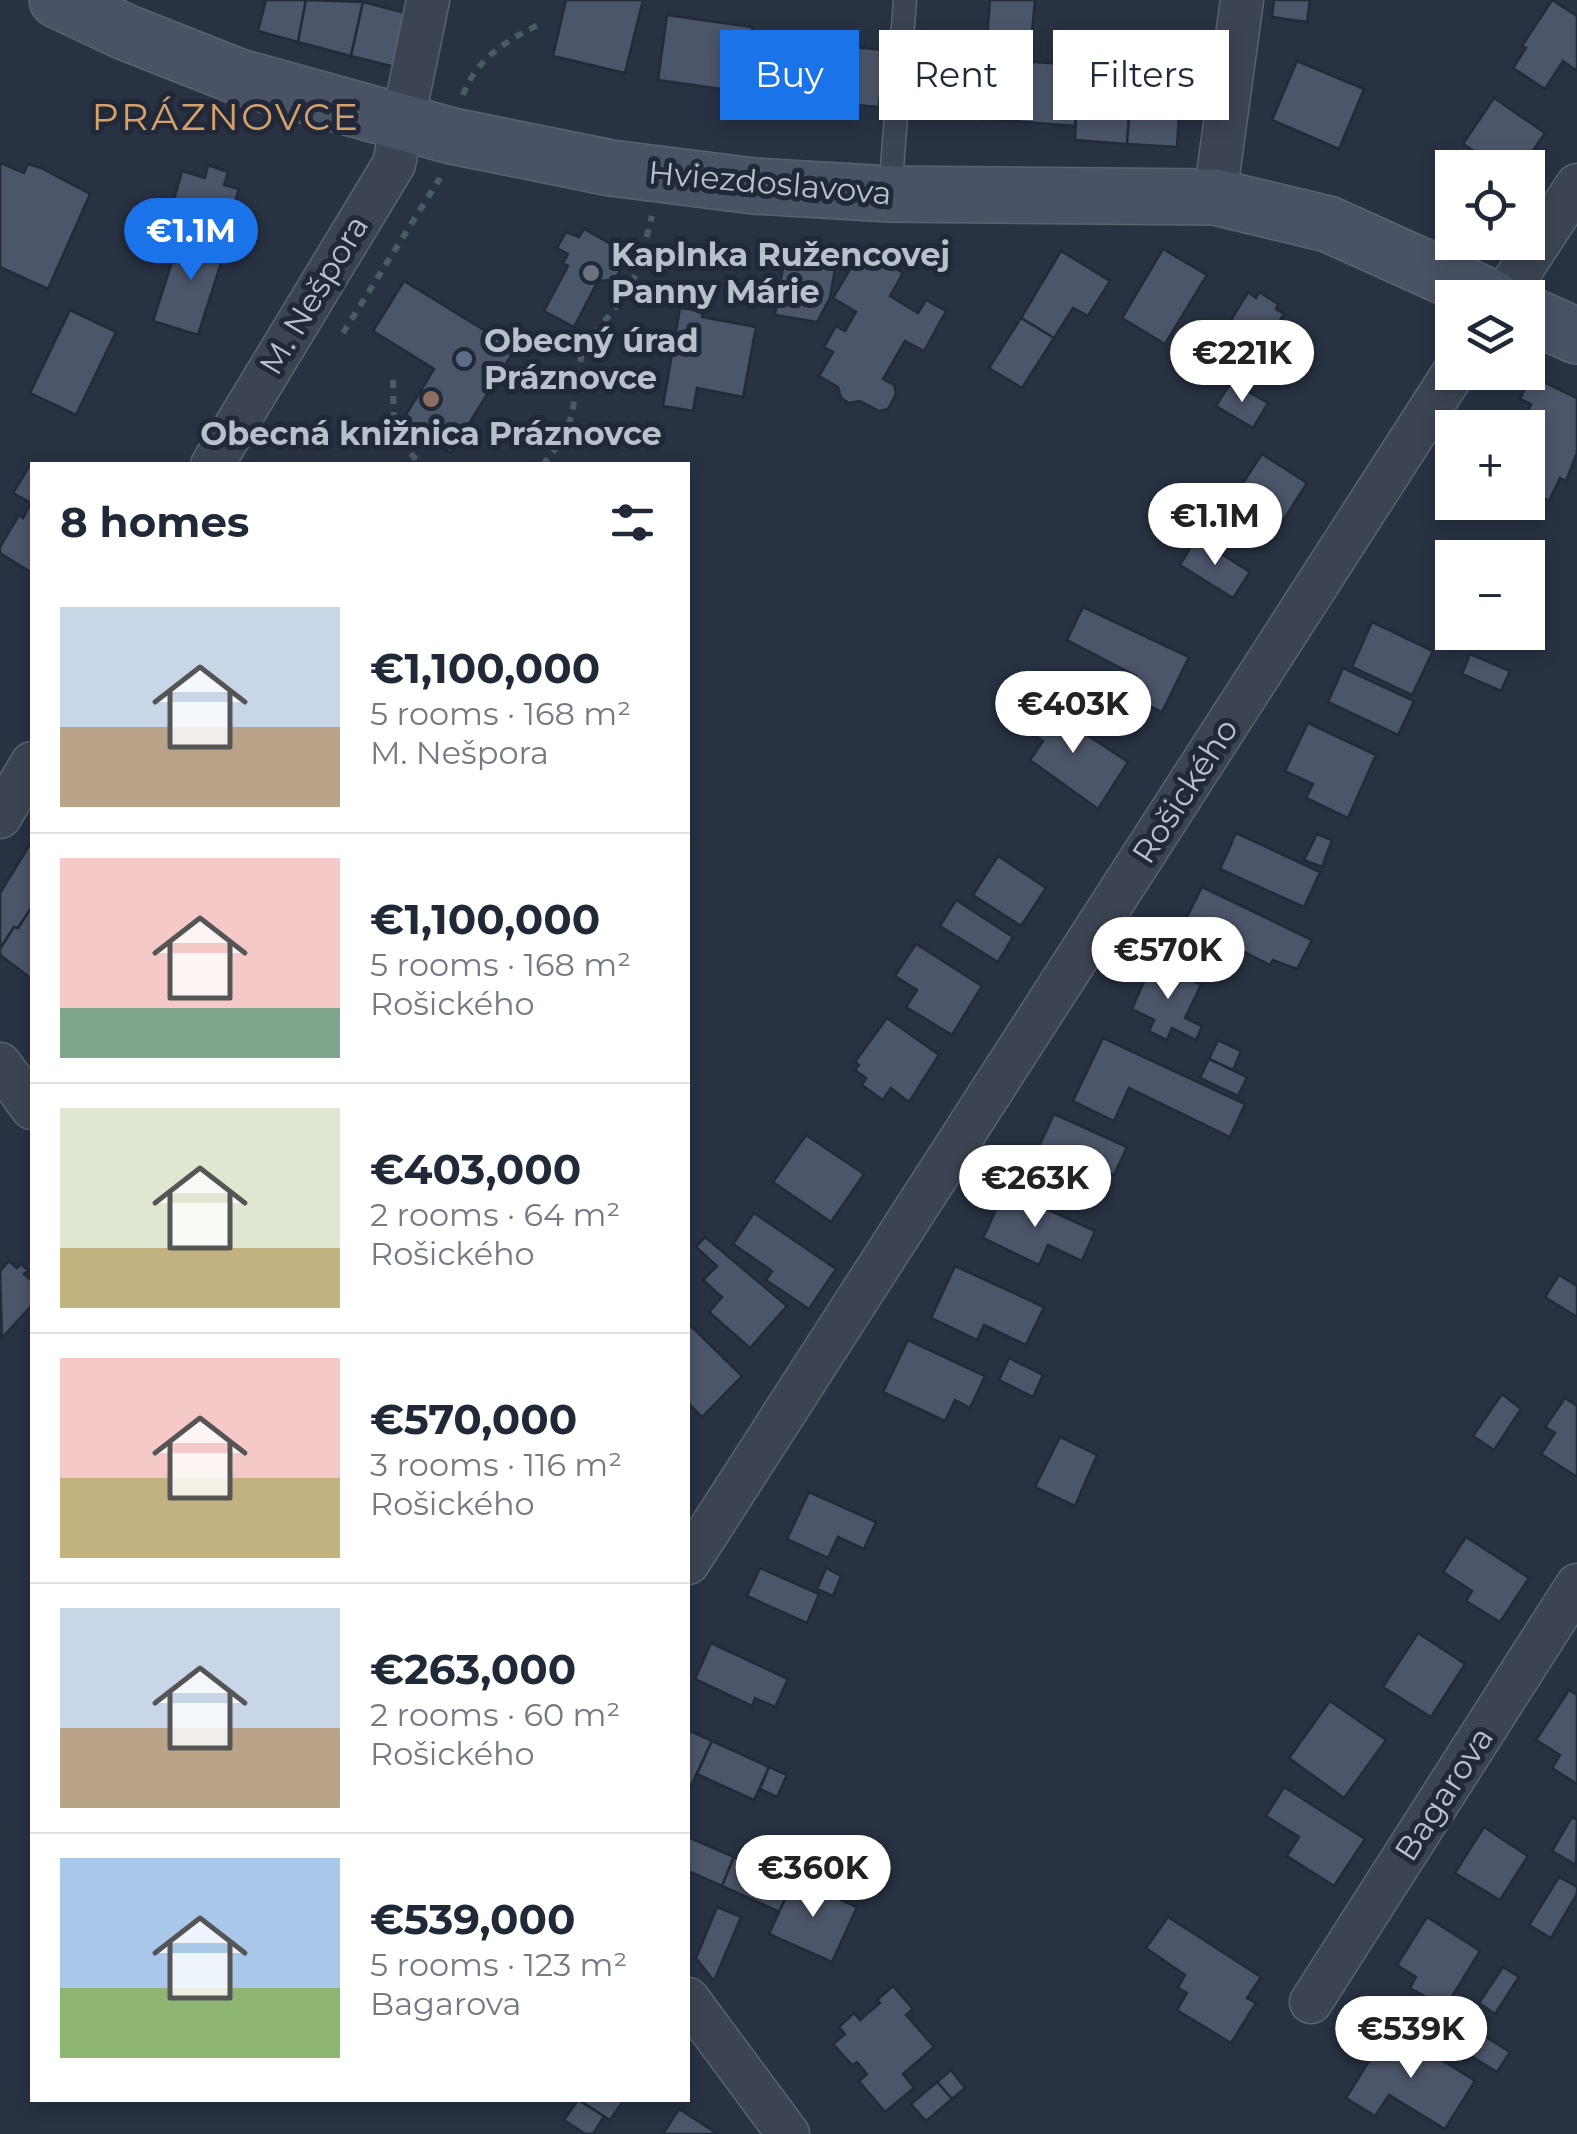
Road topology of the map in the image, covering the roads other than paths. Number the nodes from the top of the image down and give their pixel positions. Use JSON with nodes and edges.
{"nodes":[{"id":1,"x":57,"y":0,"type":"edge"},
{"id":2,"x":428,"y":0,"type":"edge"},
{"id":3,"x":905,"y":0,"type":"edge"},
{"id":4,"x":1242,"y":0,"type":"edge"},
{"id":5,"x":402,"y":120,"type":"junction"},
{"id":6,"x":1577,"y":184,"type":"edge"},
{"id":7,"x":890,"y":194,"type":"junction"},
{"id":8,"x":1215,"y":198,"type":"junction"},
{"id":9,"x":1452,"y":280,"type":"edge"},
{"id":10,"x":1515,"y":280,"type":"edge"},
{"id":11,"x":1545,"y":322,"type":"edge"},
{"id":12,"x":1577,"y":336,"type":"edge"},
{"id":13,"x":1442,"y":390,"type":"edge"},
{"id":14,"x":214,"y":462,"type":"edge"},
{"id":15,"x":30,"y":766,"type":"edge"},
{"id":16,"x":0,"y":817,"type":"edge"},
{"id":17,"x":0,"y":1064,"type":"edge"},
{"id":18,"x":30,"y":1105,"type":"edge"},
{"id":19,"x":690,"y":1560,"type":"edge"},
{"id":20,"x":1577,"y":1585,"type":"edge"},
{"id":21,"x":1311,"y":2002,"type":"dead end"},
{"id":22,"x":690,"y":2003,"type":"edge"},
{"id":23,"x":788,"y":2134,"type":"edge"}],
"edges":[{"from":1,"to":5,"type":"street","name":"Hviezdoslavova"},
{"from":2,"to":5,"type":"street","name":"M. Nešpora"},
{"from":3,"to":7,"type":"lane"},
{"from":4,"to":8,"type":"street"},
{"from":5,"to":7,"type":"street","name":"Hviezdoslavova"},
{"from":5,"to":14,"type":"street","name":"M. Nešpora"},
{"from":6,"to":10,"type":"street"},
{"from":7,"to":8,"type":"street","name":"Hviezdoslavova"},
{"from":8,"to":9,"type":"street","name":"Hviezdoslavova"},
{"from":11,"to":12,"type":"street"},
{"from":13,"to":19,"type":"street","name":"Rošického"},
{"from":15,"to":16,"type":"street"},
{"from":17,"to":18,"type":"street"},
{"from":20,"to":21,"type":"street","name":"Bagarova"},
{"from":22,"to":23,"type":"street"}]}
